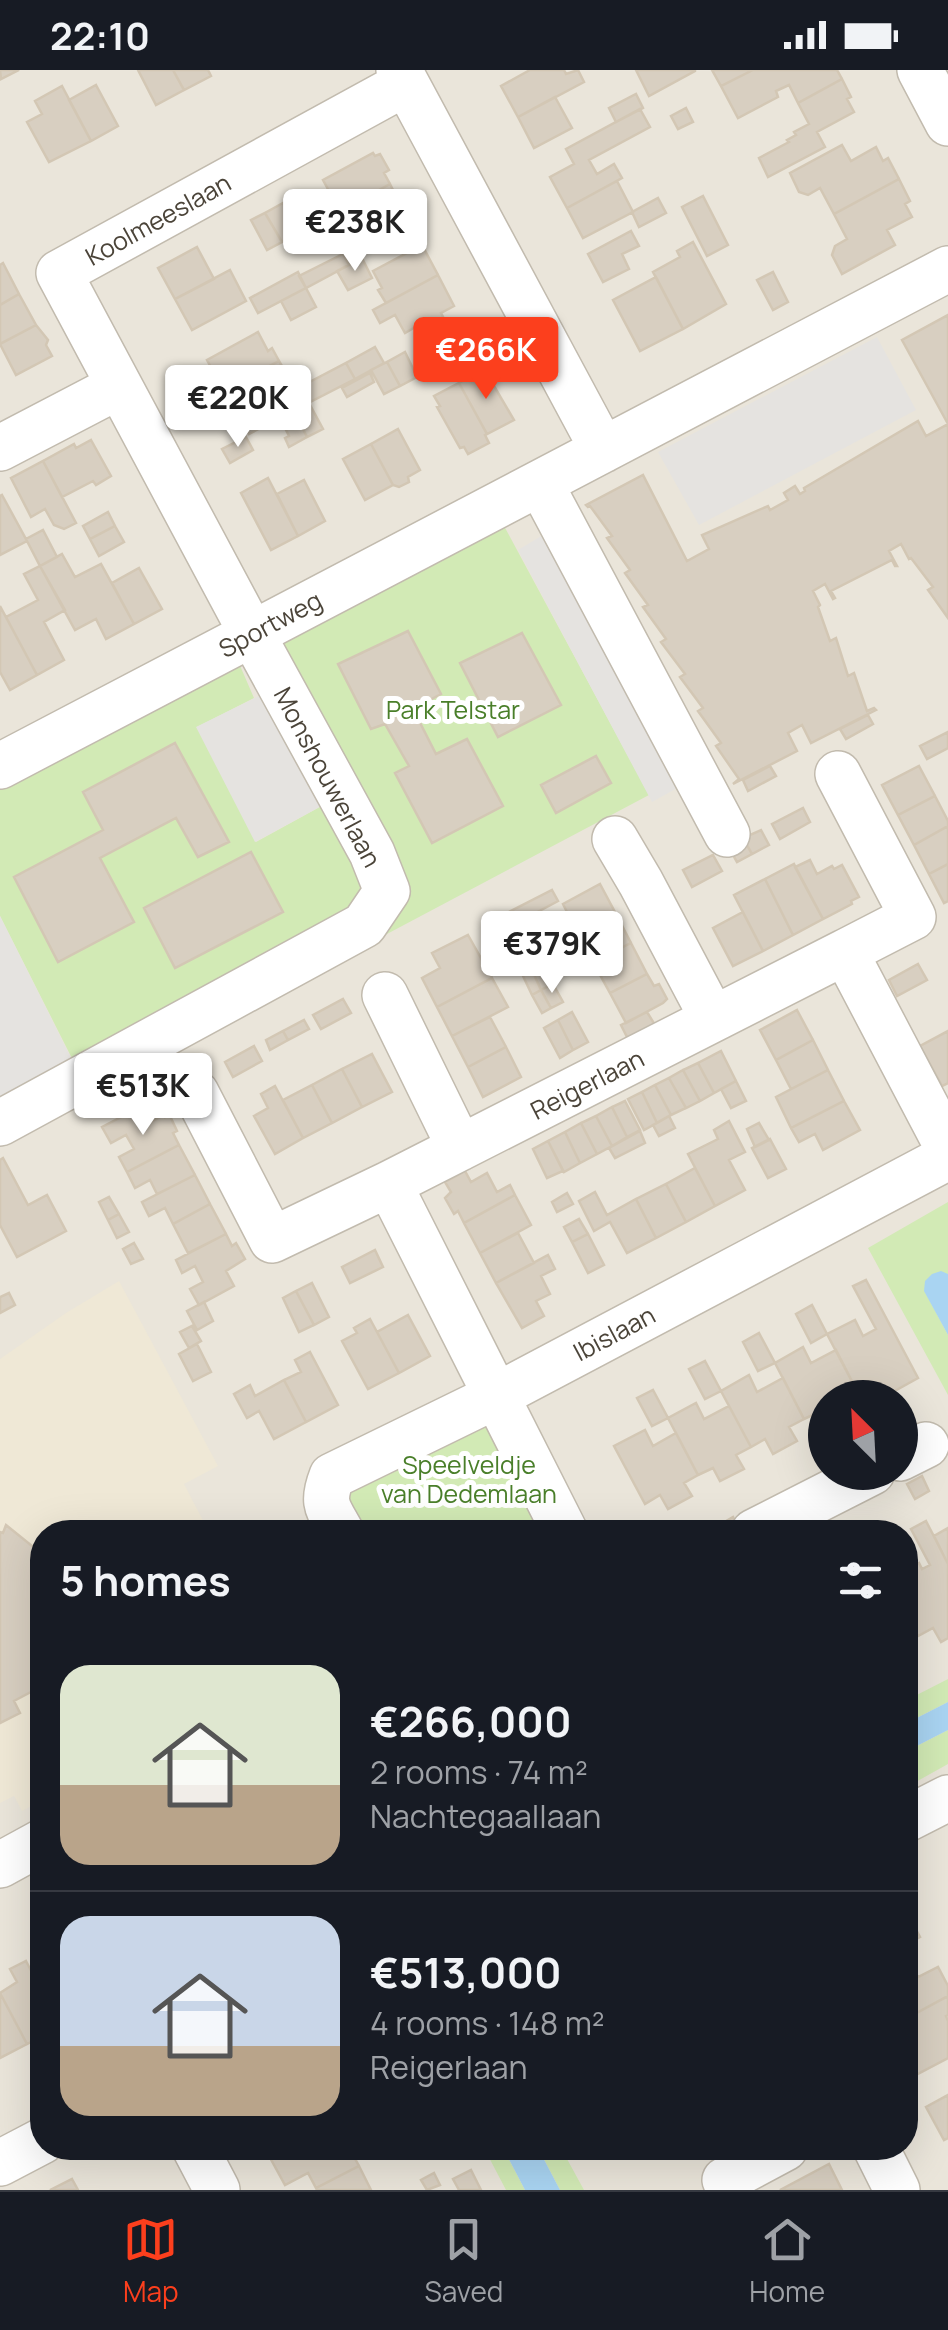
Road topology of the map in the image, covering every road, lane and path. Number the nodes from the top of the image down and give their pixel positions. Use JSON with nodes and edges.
{"nodes":[{"id":1,"x":920,"y":70,"type":"edge"},
{"id":2,"x":402,"y":77,"type":"edge"},
{"id":3,"x":948,"y":124,"type":"edge"},
{"id":4,"x":948,"y":269,"type":"edge"},
{"id":5,"x":119,"y":386,"type":"junction"},
{"id":6,"x":0,"y":448,"type":"edge"},
{"id":7,"x":604,"y":450,"type":"junction"},
{"id":8,"x":540,"y":483,"type":"junction"},
{"id":9,"x":252,"y":634,"type":"junction"},
{"id":10,"x":0,"y":766,"type":"edge"},
{"id":11,"x":838,"y":774,"type":"dead end"},
{"id":12,"x":727,"y":834,"type":"dead end"},
{"id":13,"x":615,"y":839,"type":"dead end"},
{"id":14,"x":844,"y":952,"type":"junction"},
{"id":15,"x":385,"y":995,"type":"dead end"},
{"id":16,"x":713,"y":1019,"type":"junction"},
{"id":17,"x":196,"y":1093,"type":"dead end"},
{"id":18,"x":0,"y":1123,"type":"edge"},
{"id":19,"x":460,"y":1148,"type":"junction"},
{"id":20,"x":948,"y":1148,"type":"edge"},
{"id":21,"x":948,"y":1157,"type":"edge"},
{"id":22,"x":389,"y":1184,"type":"junction"},
{"id":23,"x":496,"y":1396,"type":"junction"},
{"id":24,"x":837,"y":1490,"type":"edge"},
{"id":25,"x":335,"y":1520,"type":"edge"},
{"id":26,"x":559,"y":1520,"type":"edge"},
{"id":27,"x":778,"y":1520,"type":"edge"},
{"id":28,"x":948,"y":1798,"type":"edge"},
{"id":29,"x":918,"y":1813,"type":"edge"},
{"id":30,"x":30,"y":1848,"type":"edge"},
{"id":31,"x":0,"y":1864,"type":"edge"},
{"id":32,"x":30,"y":2147,"type":"edge"},
{"id":33,"x":202,"y":2160,"type":"edge"},
{"id":34,"x":755,"y":2160,"type":"edge"},
{"id":35,"x":882,"y":2160,"type":"edge"},
{"id":36,"x":0,"y":2163,"type":"edge"},
{"id":37,"x":722,"y":2173,"type":"edge"},
{"id":38,"x":217,"y":2190,"type":"edge"},
{"id":39,"x":897,"y":2190,"type":"edge"}],
"edges":[{"from":1,"to":3,"type":"street"},
{"from":2,"to":5,"type":"street","name":"Koolmeeslaan"},
{"from":2,"to":7,"type":"street"},
{"from":4,"to":7,"type":"street","name":"Sportweg"},
{"from":5,"to":6,"type":"street"},
{"from":5,"to":9,"type":"street","name":"Koolmeeslaan"},
{"from":7,"to":8,"type":"street","name":"Sportweg"},
{"from":8,"to":9,"type":"street","name":"Sportweg"},
{"from":8,"to":12,"type":"street"},
{"from":9,"to":10,"type":"street","name":"Sportweg"},
{"from":9,"to":18,"type":"street","name":"Monshouwerlaan"},
{"from":11,"to":14,"type":"street","name":"Reigerlaan"},
{"from":13,"to":16,"type":"street"},
{"from":14,"to":16,"type":"street","name":"Reigerlaan"},
{"from":14,"to":20,"type":"street"},
{"from":15,"to":19,"type":"street"},
{"from":16,"to":19,"type":"street","name":"Reigerlaan"},
{"from":17,"to":22,"type":"street","name":"Reigerlaan"},
{"from":19,"to":22,"type":"street","name":"Reigerlaan"},
{"from":21,"to":23,"type":"street","name":"Ibislaan"},
{"from":22,"to":23,"type":"street"},
{"from":23,"to":25,"type":"street","name":"Ibislaan"},
{"from":23,"to":26,"type":"street"},
{"from":24,"to":27,"type":"street"},
{"from":28,"to":29,"type":"street"},
{"from":30,"to":31,"type":"street"},
{"from":32,"to":36,"type":"street"},
{"from":33,"to":38,"type":"street"},
{"from":34,"to":37,"type":"street"},
{"from":35,"to":39,"type":"street"}]}
